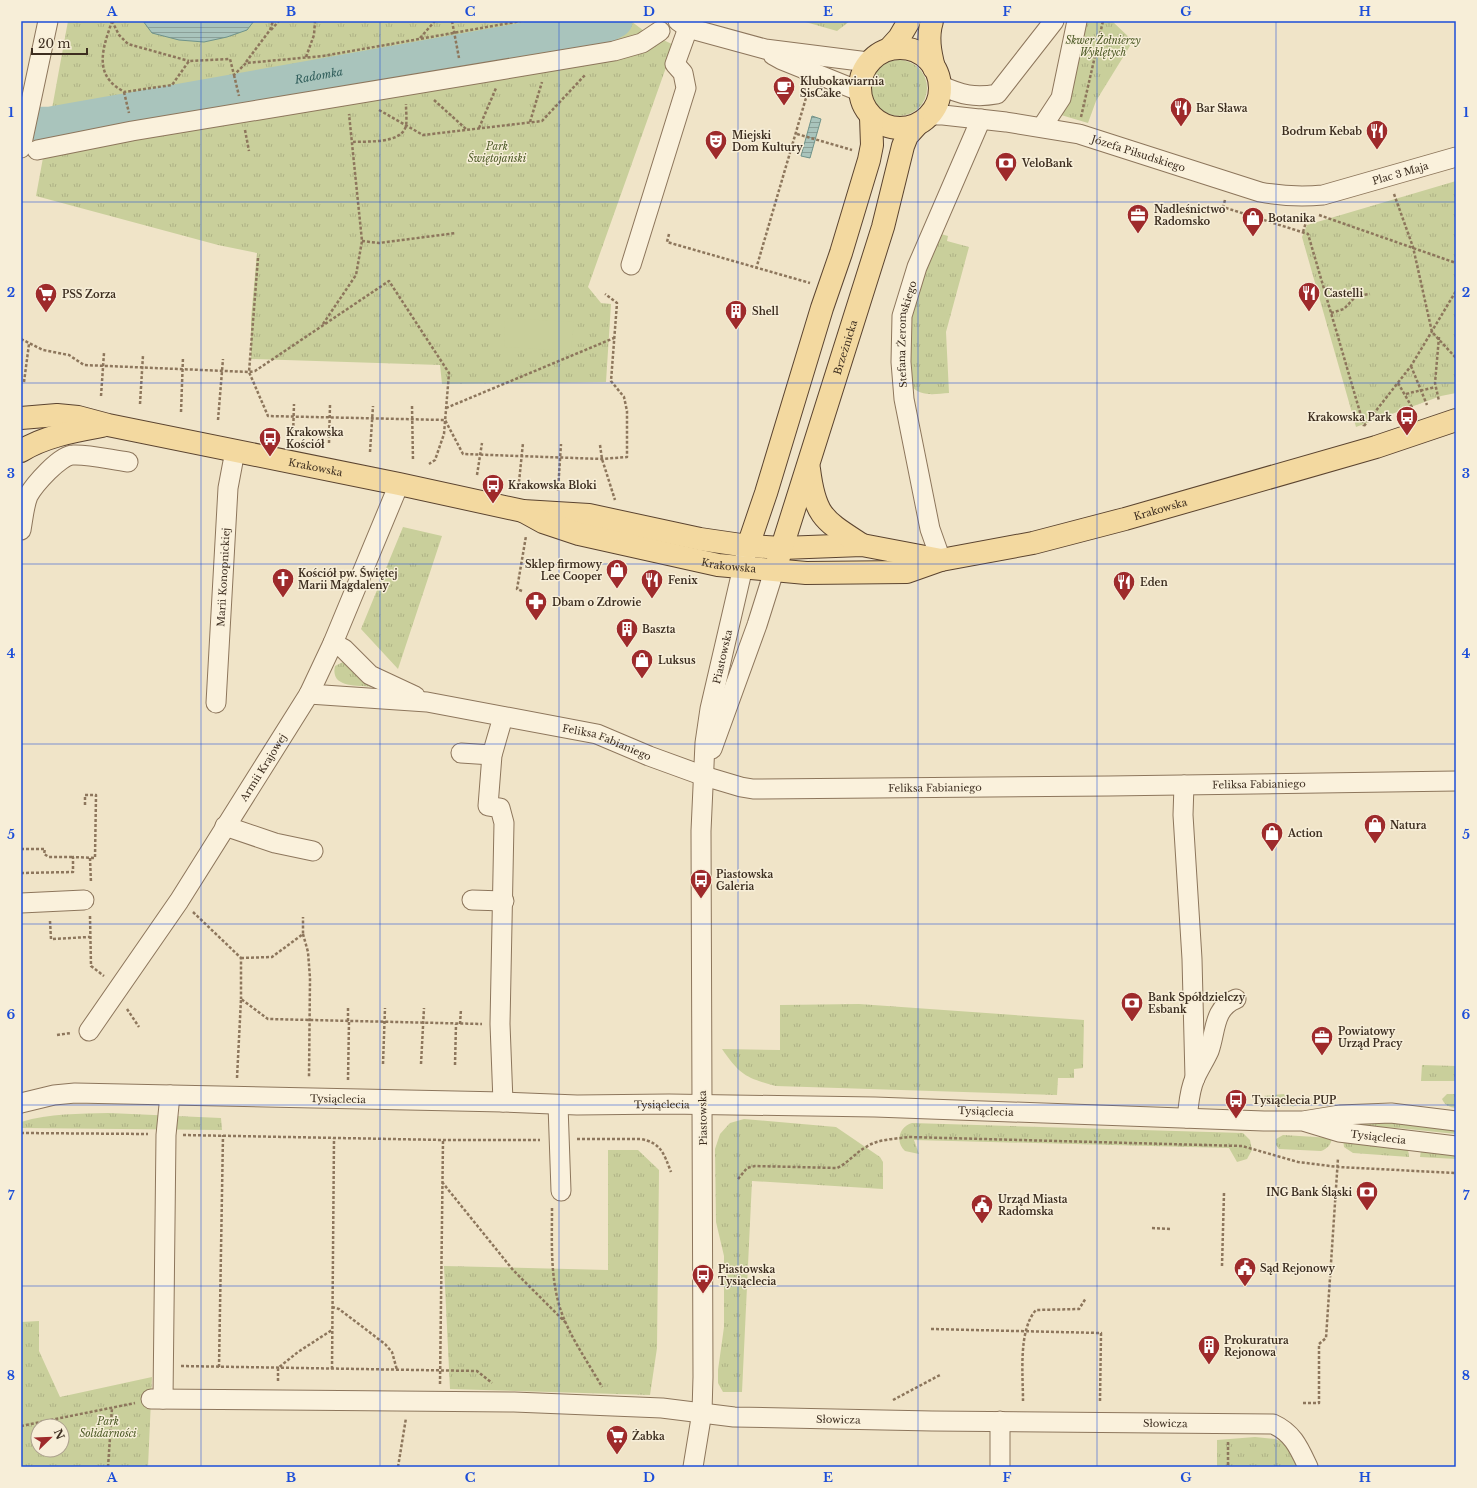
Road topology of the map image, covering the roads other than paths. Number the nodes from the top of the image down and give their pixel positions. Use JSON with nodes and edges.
{"nodes":[{"id":1,"x":48,"y":21,"type":"edge"},
{"id":2,"x":909,"y":21,"type":"edge"},
{"id":3,"x":932,"y":21,"type":"edge"},
{"id":4,"x":1054,"y":21,"type":"edge"},
{"id":5,"x":1077,"y":21,"type":"edge"},
{"id":6,"x":683,"y":24,"type":"edge"},
{"id":7,"x":660,"y":31,"type":"dead end"},
{"id":8,"x":765,"y":49,"type":"junction"},
{"id":9,"x":889,"y":49,"type":"junction"},
{"id":10,"x":868,"y":62,"type":"junction"},
{"id":11,"x":937,"y":76,"type":"junction"},
{"id":12,"x":859,"y":91,"type":"junction"},
{"id":13,"x":997,"y":94,"type":"junction"},
{"id":14,"x":871,"y":117,"type":"junction"},
{"id":15,"x":981,"y":119,"type":"junction"},
{"id":16,"x":923,"y":120,"type":"junction"},
{"id":17,"x":1006,"y":122,"type":"junction"},
{"id":18,"x":1042,"y":127,"type":"junction"},
{"id":19,"x":27,"y":147,"type":"edge"},
{"id":20,"x":1456,"y":157,"type":"edge"},
{"id":21,"x":1344,"y":190,"type":"joint"},
{"id":22,"x":631,"y":265,"type":"dead end"},
{"id":23,"x":21,"y":418,"type":"edge"},
{"id":24,"x":108,"y":425,"type":"junction"},
{"id":25,"x":1451,"y":426,"type":"edge"},
{"id":26,"x":21,"y":438,"type":"edge"},
{"id":27,"x":235,"y":451,"type":"junction"},
{"id":28,"x":21,"y":452,"type":"edge"},
{"id":29,"x":128,"y":462,"type":"dead end"},
{"id":30,"x":809,"y":466,"type":"junction"},
{"id":31,"x":399,"y":484,"type":"junction"},
{"id":32,"x":523,"y":511,"type":"junction"},
{"id":33,"x":21,"y":530,"type":"edge"},
{"id":34,"x":862,"y":545,"type":"junction"},
{"id":35,"x":748,"y":546,"type":"junction"},
{"id":36,"x":782,"y":548,"type":"junction"},
{"id":37,"x":941,"y":560,"type":"junction"},
{"id":38,"x":743,"y":568,"type":"junction"},
{"id":39,"x":774,"y":570,"type":"junction"},
{"id":40,"x":333,"y":643,"type":"junction"},
{"id":41,"x":309,"y":694,"type":"junction"},
{"id":42,"x":427,"y":702,"type":"junction"},
{"id":43,"x":216,"y":703,"type":"dead end"},
{"id":44,"x":503,"y":717,"type":"junction"},
{"id":45,"x":461,"y":753,"type":"dead end"},
{"id":46,"x":492,"y":755,"type":"junction"},
{"id":47,"x":705,"y":773,"type":"junction"},
{"id":48,"x":1456,"y":781,"type":"edge"},
{"id":49,"x":1184,"y":785,"type":"junction"},
{"id":50,"x":225,"y":826,"type":"junction"},
{"id":51,"x":313,"y":851,"type":"dead end"},
{"id":52,"x":88,"y":899,"type":"road end"},
{"id":53,"x":472,"y":900,"type":"dead end"},
{"id":54,"x":504,"y":901,"type":"junction"},
{"id":55,"x":21,"y":903,"type":"edge"},
{"id":56,"x":1236,"y":999,"type":"dead end"},
{"id":57,"x":89,"y":1031,"type":"dead end"},
{"id":58,"x":1195,"y":1078,"type":"junction"},
{"id":59,"x":21,"y":1092,"type":"edge"},
{"id":60,"x":54,"y":1095,"type":"junction"},
{"id":61,"x":170,"y":1095,"type":"junction"},
{"id":62,"x":503,"y":1102,"type":"junction"},
{"id":63,"x":21,"y":1103,"type":"edge"},
{"id":64,"x":558,"y":1105,"type":"junction"},
{"id":65,"x":703,"y":1105,"type":"junction"},
{"id":66,"x":1187,"y":1118,"type":"junction"},
{"id":67,"x":1303,"y":1121,"type":"junction"},
{"id":68,"x":1456,"y":1121,"type":"edge"},
{"id":69,"x":1456,"y":1146,"type":"edge"},
{"id":70,"x":561,"y":1191,"type":"dead end"},
{"id":71,"x":702,"y":1412,"type":"junction"},
{"id":72,"x":1000,"y":1421,"type":"junction"},
{"id":73,"x":693,"y":1467,"type":"edge"},
{"id":74,"x":1000,"y":1467,"type":"edge"},
{"id":75,"x":1308,"y":1467,"type":"edge"}],
"edges":[{"from":1,"to":19,"type":"street"},
{"from":2,"to":9,"type":"main road"},
{"from":3,"to":11,"type":"main road"},
{"from":4,"to":13,"type":"street"},
{"from":5,"to":18,"type":"street"},
{"from":6,"to":8,"type":"street"},
{"from":6,"to":22,"type":"street"},
{"from":7,"to":19,"type":"street"},
{"from":8,"to":10,"type":"street"},
{"from":8,"to":12,"type":"street"},
{"from":9,"to":10,"type":"main road"},
{"from":9,"to":11,"type":"main road"},
{"from":10,"to":12,"type":"main road"},
{"from":11,"to":13,"type":"street"},
{"from":11,"to":16,"type":"main road"},
{"from":12,"to":14,"type":"main road"},
{"from":13,"to":17,"type":"street"},
{"from":14,"to":16,"type":"main road"},
{"from":14,"to":35,"type":"main road"},
{"from":15,"to":16,"type":"street","name":"Józefa Piłsudskiego"},
{"from":15,"to":17,"type":"street","name":"Józefa Piłsudskiego"},
{"from":15,"to":37,"type":"street","name":"Stefana Żeromskiego"},
{"from":16,"to":30,"type":"main road","name":"Brzeźnicka"},
{"from":17,"to":18,"type":"street","name":"Józefa Piłsudskiego"},
{"from":18,"to":21,"type":"street","name":"Józefa Piłsudskiego"},
{"from":20,"to":21,"type":"street","name":"Plac 3 Maja"},
{"from":23,"to":24,"type":"main road","name":"Krakowska"},
{"from":24,"to":27,"type":"main road","name":"Krakowska"},
{"from":24,"to":28,"type":"main road","name":"Krakowska"},
{"from":25,"to":37,"type":"main road","name":"Krakowska"},
{"from":26,"to":28,"type":"main road"},
{"from":27,"to":31,"type":"main road","name":"Krakowska"},
{"from":27,"to":43,"type":"street","name":"Marii Konopnickiej"},
{"from":29,"to":33,"type":"street"},
{"from":30,"to":34,"type":"main road"},
{"from":30,"to":36,"type":"main road","name":"Brzeźnicka"},
{"from":31,"to":32,"type":"main road","name":"Krakowska"},
{"from":31,"to":40,"type":"street","name":"Armii Krajowej"},
{"from":32,"to":35,"type":"main road","name":"Krakowska"},
{"from":32,"to":38,"type":"main road","name":"Krakowska"},
{"from":34,"to":36,"type":"main road","name":"Krakowska"},
{"from":34,"to":37,"type":"main road","name":"Krakowska"},
{"from":35,"to":36,"type":"main road","name":"Krakowska"},
{"from":35,"to":38,"type":"street","name":"Piastowska"},
{"from":36,"to":39,"type":"main road","name":"Brzeźnicka"},
{"from":37,"to":39,"type":"main road","name":"Krakowska"},
{"from":38,"to":39,"type":"main road","name":"Krakowska"},
{"from":38,"to":47,"type":"street","name":"Piastowska"},
{"from":39,"to":47,"type":"street","name":"Piastowska"},
{"from":40,"to":41,"type":"street","name":"Armii Krajowej"},
{"from":40,"to":42,"type":"street","name":"Feliksa Fabianiego"},
{"from":41,"to":42,"type":"street","name":"Feliksa Fabianiego"},
{"from":41,"to":50,"type":"street","name":"Armii Krajowej"},
{"from":42,"to":44,"type":"street","name":"Feliksa Fabianiego"},
{"from":44,"to":46,"type":"street"},
{"from":44,"to":47,"type":"street","name":"Feliksa Fabianiego"},
{"from":45,"to":46,"type":"street"},
{"from":46,"to":54,"type":"street"},
{"from":47,"to":49,"type":"street","name":"Feliksa Fabianiego"},
{"from":47,"to":65,"type":"street","name":"Piastowska"},
{"from":48,"to":49,"type":"street","name":"Feliksa Fabianiego"},
{"from":49,"to":58,"type":"street"},
{"from":50,"to":51,"type":"street"},
{"from":50,"to":57,"type":"street","name":"Armii Krajowej"},
{"from":52,"to":55,"type":"street"},
{"from":53,"to":54,"type":"street"},
{"from":54,"to":62,"type":"street"},
{"from":56,"to":58,"type":"street"},
{"from":58,"to":66,"type":"street"},
{"from":59,"to":60,"type":"street"},
{"from":60,"to":61,"type":"street","name":"Tysiąclecia"},
{"from":60,"to":63,"type":"street","name":"Tysiąclecia"},
{"from":61,"to":62,"type":"street","name":"Tysiąclecia"},
{"from":61,"to":71,"type":"street","name":"Słowicza"},
{"from":62,"to":64,"type":"street","name":"Tysiąclecia"},
{"from":64,"to":65,"type":"street","name":"Tysiąclecia"},
{"from":64,"to":70,"type":"street"},
{"from":65,"to":66,"type":"street","name":"Tysiąclecia"},
{"from":65,"to":71,"type":"street","name":"Piastowska"},
{"from":66,"to":67,"type":"street","name":"Tysiąclecia"},
{"from":67,"to":68,"type":"street","name":"Tysiąclecia"},
{"from":67,"to":69,"type":"street","name":"Tysiąclecia"},
{"from":71,"to":72,"type":"street","name":"Słowicza"},
{"from":71,"to":73,"type":"street","name":"Piastowska"},
{"from":72,"to":74,"type":"street"},
{"from":72,"to":75,"type":"street","name":"Słowicza"}]}
